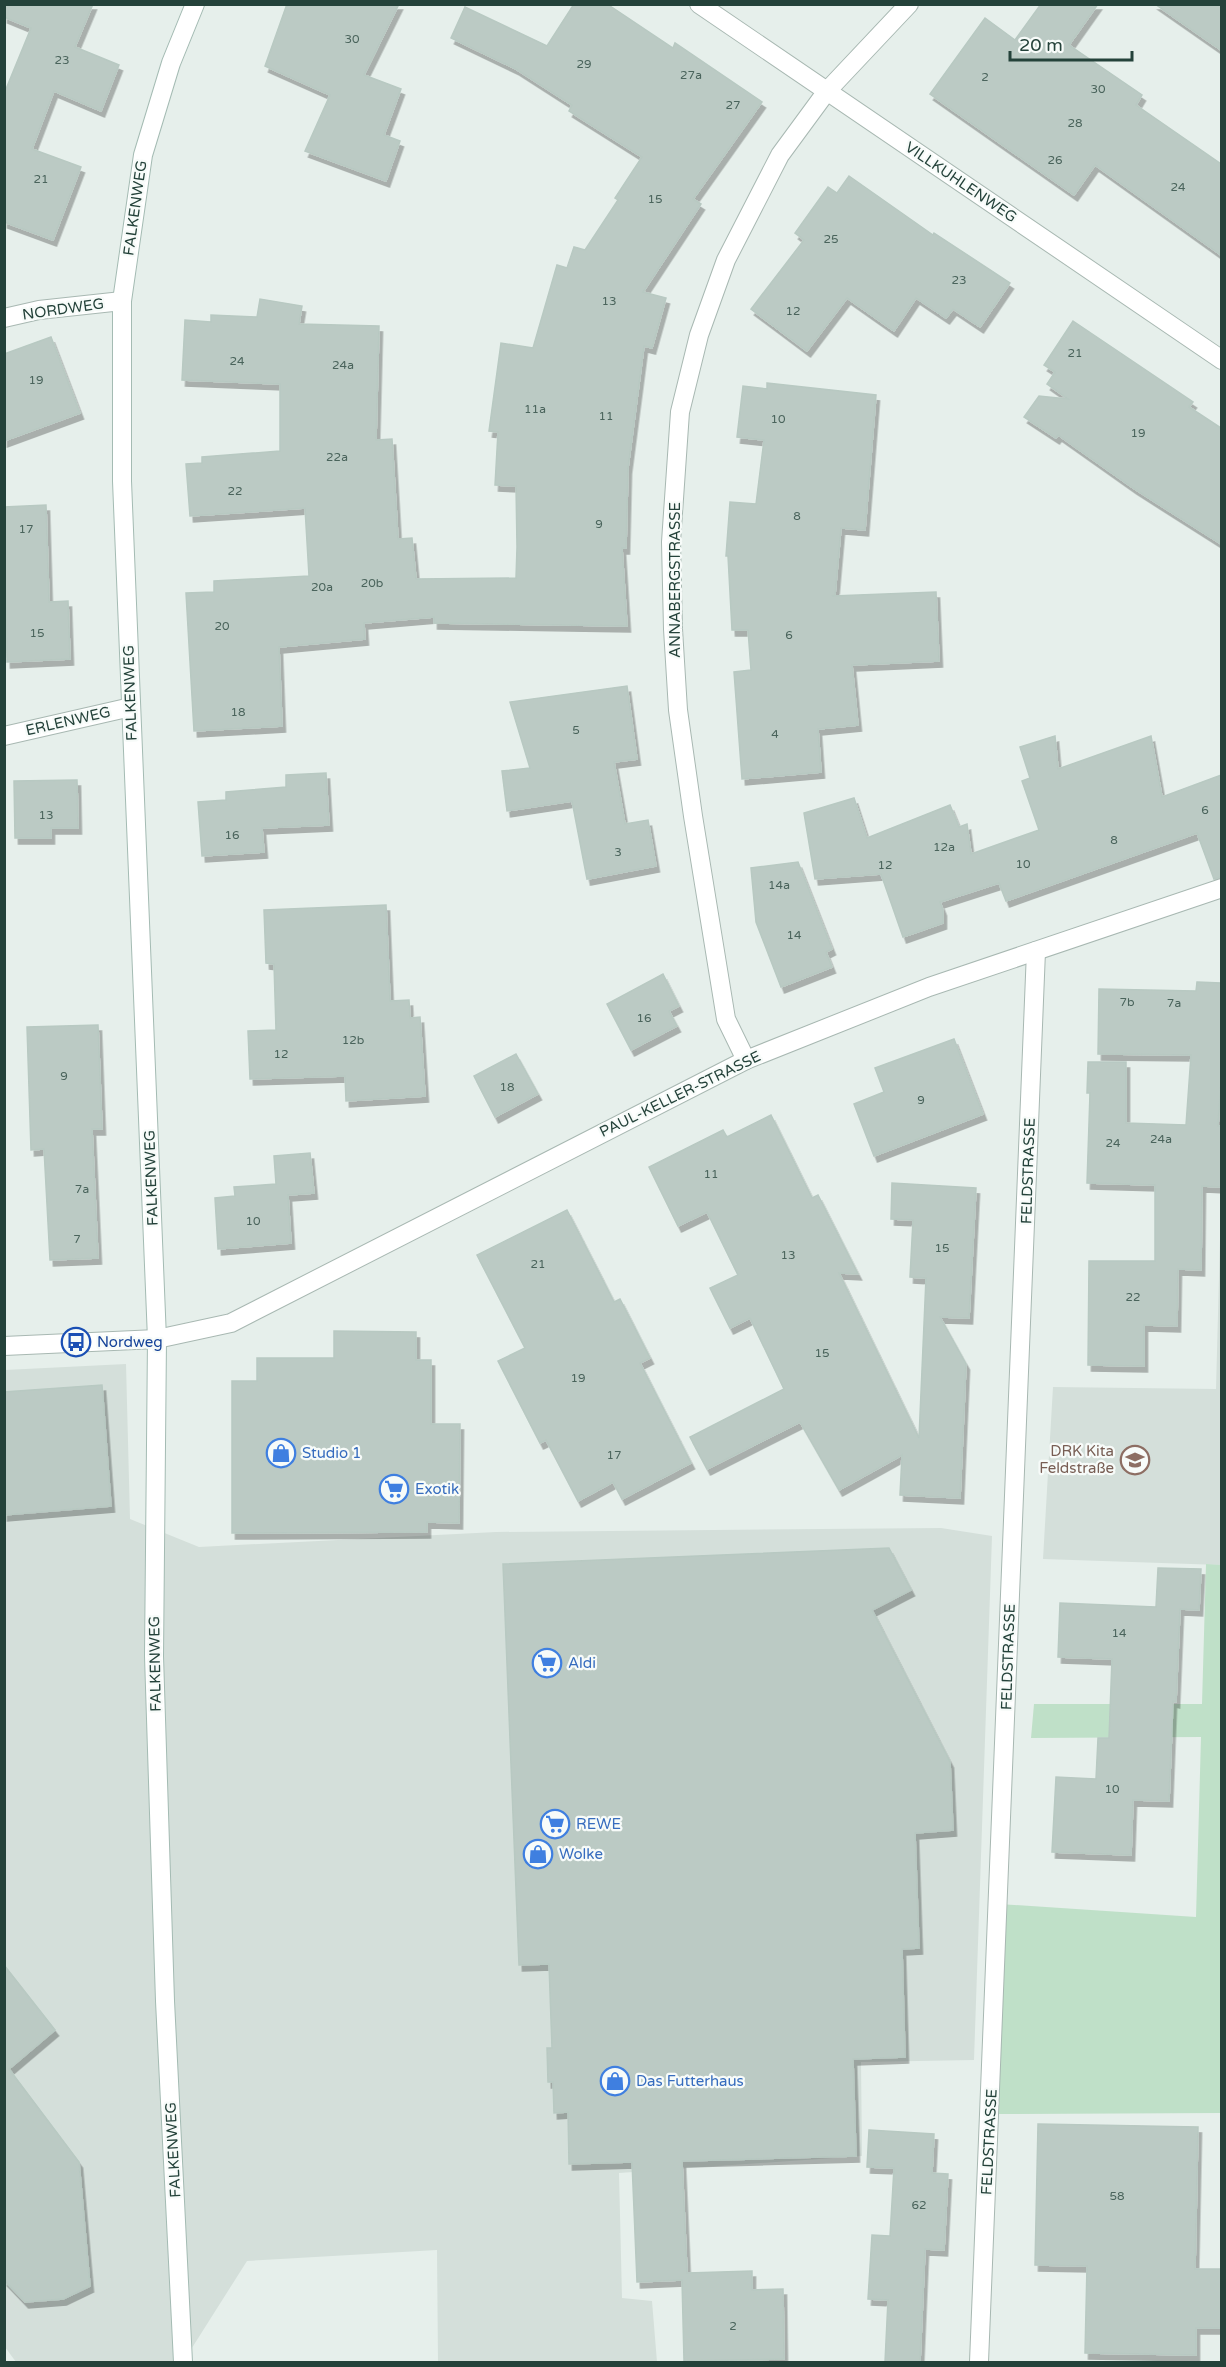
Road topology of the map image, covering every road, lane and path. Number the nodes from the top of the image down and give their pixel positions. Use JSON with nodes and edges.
{"nodes":[{"id":1,"x":195,"y":4,"type":"edge"},
{"id":2,"x":699,"y":4,"type":"edge"},
{"id":3,"x":909,"y":4,"type":"edge"},
{"id":4,"x":827,"y":91,"type":"junction"},
{"id":5,"x":122,"y":301,"type":"junction"},
{"id":6,"x":4,"y":318,"type":"edge"},
{"id":7,"x":1221,"y":360,"type":"edge"},
{"id":8,"x":131,"y":707,"type":"junction"},
{"id":9,"x":4,"y":736,"type":"edge"},
{"id":10,"x":1221,"y":888,"type":"edge"},
{"id":11,"x":1036,"y":951,"type":"junction"},
{"id":12,"x":746,"y":1060,"type":"junction"},
{"id":13,"x":157,"y":1339,"type":"junction"},
{"id":14,"x":4,"y":1346,"type":"edge"},
{"id":15,"x":183,"y":2362,"type":"edge"},
{"id":16,"x":979,"y":2362,"type":"edge"}],
"edges":[{"from":1,"to":5,"type":"street","name":"FALKENWEG"},
{"from":2,"to":4,"type":"street","name":"VILLKUHLENWEG"},
{"from":3,"to":4,"type":"street","name":"ANNABERGSTRASSE"},
{"from":4,"to":7,"type":"street","name":"VILLKUHLENWEG"},
{"from":4,"to":12,"type":"street","name":"ANNABERGSTRASSE"},
{"from":5,"to":6,"type":"street","name":"NORDWEG"},
{"from":5,"to":8,"type":"street","name":"FALKENWEG"},
{"from":8,"to":9,"type":"street","name":"ERLENWEG"},
{"from":8,"to":13,"type":"street","name":"FALKENWEG"},
{"from":10,"to":11,"type":"street","name":"PAUL-KELLER-STRASSE"},
{"from":11,"to":12,"type":"street","name":"PAUL-KELLER-STRASSE"},
{"from":11,"to":16,"type":"street","name":"FELDSTRASSE"},
{"from":12,"to":13,"type":"street","name":"PAUL-KELLER-STRASSE"},
{"from":13,"to":14,"type":"street"},
{"from":13,"to":15,"type":"street","name":"FALKENWEG"}]}
